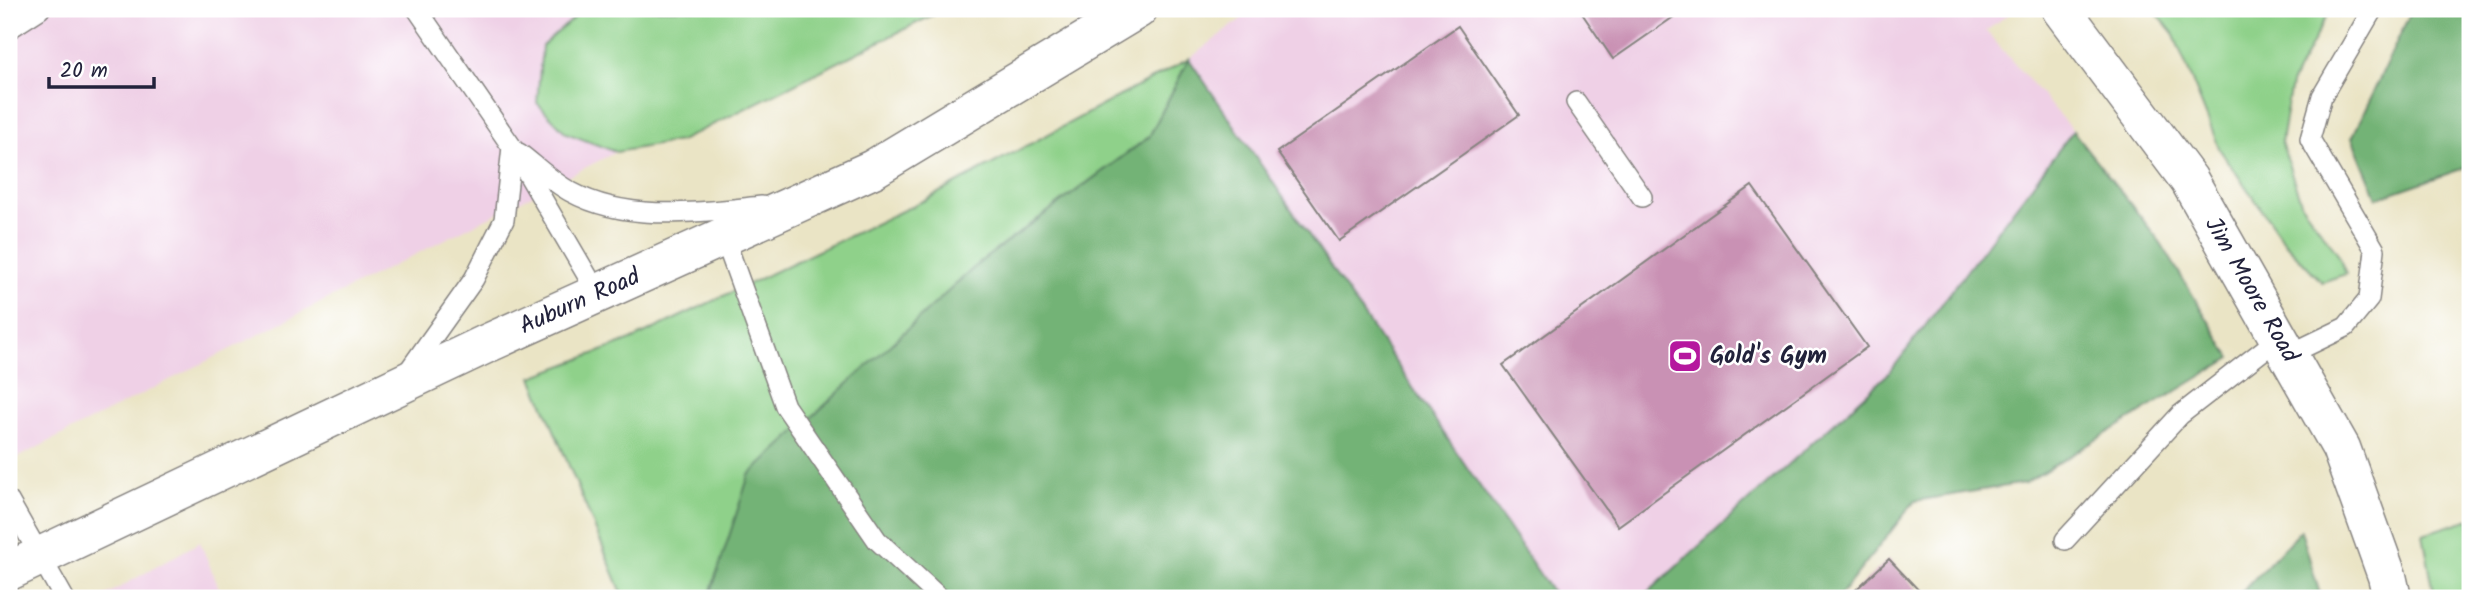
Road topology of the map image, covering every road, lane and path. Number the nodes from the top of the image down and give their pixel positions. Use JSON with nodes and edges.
{"nodes":[{"id":1,"x":40,"y":9,"type":"edge"},
{"id":2,"x":417,"y":9,"type":"edge"},
{"id":3,"x":1138,"y":9,"type":"edge"},
{"id":4,"x":2061,"y":9,"type":"edge"},
{"id":5,"x":2373,"y":9,"type":"edge"},
{"id":6,"x":9,"y":29,"type":"edge"},
{"id":7,"x":1576,"y":102,"type":"dead end"},
{"id":8,"x":512,"y":147,"type":"junction"},
{"id":9,"x":1642,"y":197,"type":"dead end"},
{"id":10,"x":798,"y":203,"type":"junction"},
{"id":11,"x":724,"y":237,"type":"junction"},
{"id":12,"x":598,"y":294,"type":"junction"},
{"id":13,"x":2284,"y":347,"type":"junction"},
{"id":14,"x":399,"y":385,"type":"junction"},
{"id":15,"x":9,"y":501,"type":"edge"},
{"id":16,"x":2065,"y":540,"type":"dead end"},
{"id":17,"x":24,"y":563,"type":"edge"},
{"id":18,"x":64,"y":598,"type":"edge"},
{"id":19,"x":940,"y":598,"type":"edge"},
{"id":20,"x":2392,"y":598,"type":"edge"}],
"edges":[{"from":1,"to":6,"type":"lane"},
{"from":2,"to":8,"type":"lane"},
{"from":3,"to":10,"type":"main road","name":"Auburn Road"},
{"from":4,"to":13,"type":"main road","name":"Jim Moore Road"},
{"from":5,"to":13,"type":"lane"},
{"from":7,"to":9,"type":"lane"},
{"from":8,"to":10,"type":"lane"},
{"from":8,"to":12,"type":"lane"},
{"from":8,"to":14,"type":"lane"},
{"from":10,"to":11,"type":"main road","name":"Auburn Road"},
{"from":11,"to":12,"type":"main road","name":"Auburn Road"},
{"from":11,"to":19,"type":"lane"},
{"from":12,"to":14,"type":"main road","name":"Auburn Road"},
{"from":13,"to":16,"type":"lane"},
{"from":13,"to":20,"type":"main road","name":"Jim Moore Road"},
{"from":14,"to":17,"type":"main road","name":"Auburn Road"},
{"from":15,"to":17,"type":"lane"},
{"from":17,"to":18,"type":"lane"}]}
